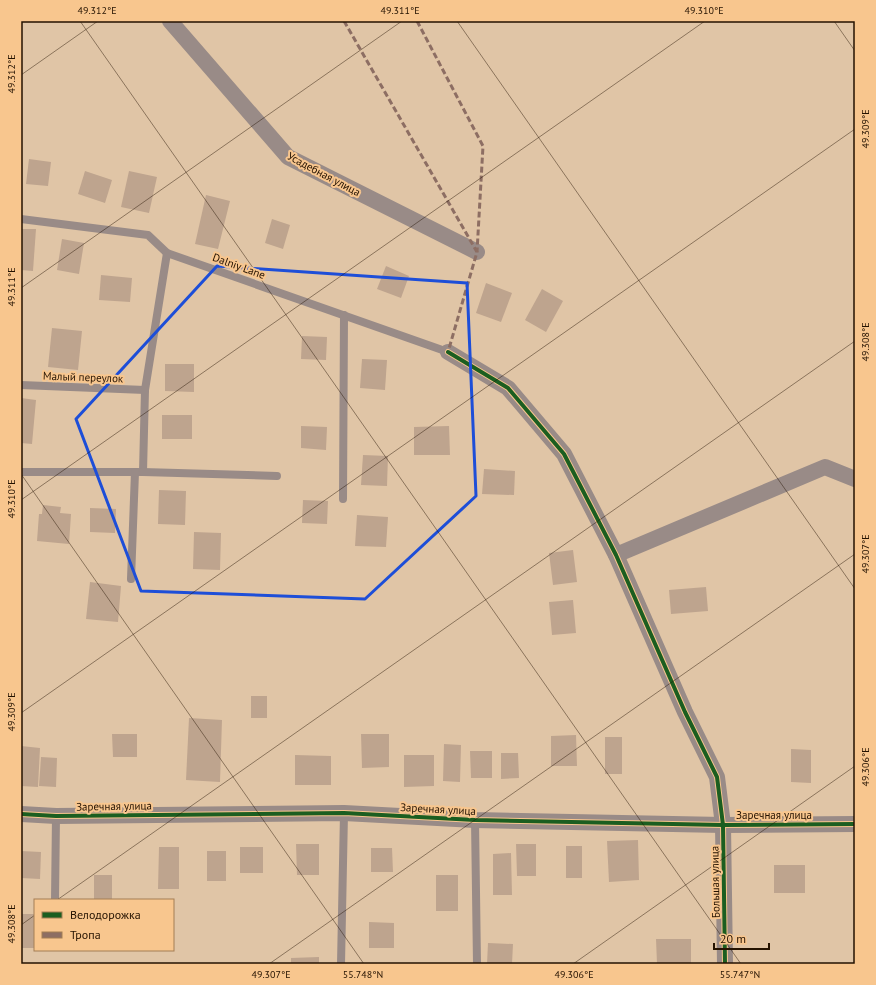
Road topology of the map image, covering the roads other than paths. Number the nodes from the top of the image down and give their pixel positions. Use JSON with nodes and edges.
{"nodes":[{"id":1,"x":170,"y":21,"type":"edge"},
{"id":2,"x":21,"y":220,"type":"edge"},
{"id":3,"x":167,"y":252,"type":"junction"},
{"id":4,"x":477,"y":252,"type":"dead end"},
{"id":5,"x":344,"y":316,"type":"junction"},
{"id":6,"x":448,"y":352,"type":"joint"},
{"id":7,"x":21,"y":386,"type":"edge"},
{"id":8,"x":145,"y":390,"type":"junction"},
{"id":9,"x":21,"y":472,"type":"edge"},
{"id":10,"x":139,"y":472,"type":"junction"},
{"id":11,"x":277,"y":476,"type":"dead end"},
{"id":12,"x":855,"y":480,"type":"edge"},
{"id":13,"x":343,"y":499,"type":"dead end"},
{"id":14,"x":616,"y":555,"type":"junction"},
{"id":15,"x":131,"y":579,"type":"dead end"},
{"id":16,"x":344,"y":813,"type":"junction"},
{"id":17,"x":21,"y":814,"type":"edge"},
{"id":18,"x":56,"y":816,"type":"junction"},
{"id":19,"x":476,"y":820,"type":"junction"},
{"id":20,"x":855,"y":824,"type":"edge"},
{"id":21,"x":723,"y":825,"type":"junction"},
{"id":22,"x":55,"y":899,"type":"edge"},
{"id":23,"x":341,"y":964,"type":"edge"},
{"id":24,"x":477,"y":964,"type":"edge"},
{"id":25,"x":725,"y":964,"type":"edge"}],
"edges":[{"from":1,"to":4,"type":"street","name":"Усадебная улица"},
{"from":2,"to":3,"type":"lane","name":"Dalniy Lane"},
{"from":3,"to":5,"type":"lane","name":"Dalniy Lane"},
{"from":3,"to":8,"type":"lane"},
{"from":5,"to":6,"type":"lane","name":"Dalniy Lane"},
{"from":5,"to":13,"type":"lane"},
{"from":6,"to":14,"type":"street","name":"Большая улица"},
{"from":7,"to":8,"type":"lane","name":"Малый переулок"},
{"from":8,"to":10,"type":"lane"},
{"from":9,"to":10,"type":"lane"},
{"from":10,"to":11,"type":"lane"},
{"from":10,"to":15,"type":"lane"},
{"from":12,"to":14,"type":"street"},
{"from":14,"to":21,"type":"street","name":"Большая улица"},
{"from":16,"to":18,"type":"street","name":"Заречная улица"},
{"from":16,"to":19,"type":"street","name":"Заречная улица"},
{"from":16,"to":23,"type":"lane"},
{"from":17,"to":18,"type":"street","name":"Заречная улица"},
{"from":18,"to":22,"type":"lane"},
{"from":19,"to":21,"type":"street","name":"Заречная улица"},
{"from":19,"to":24,"type":"lane"},
{"from":20,"to":21,"type":"street","name":"Заречная улица"},
{"from":21,"to":25,"type":"street","name":"Большая улица"}]}
